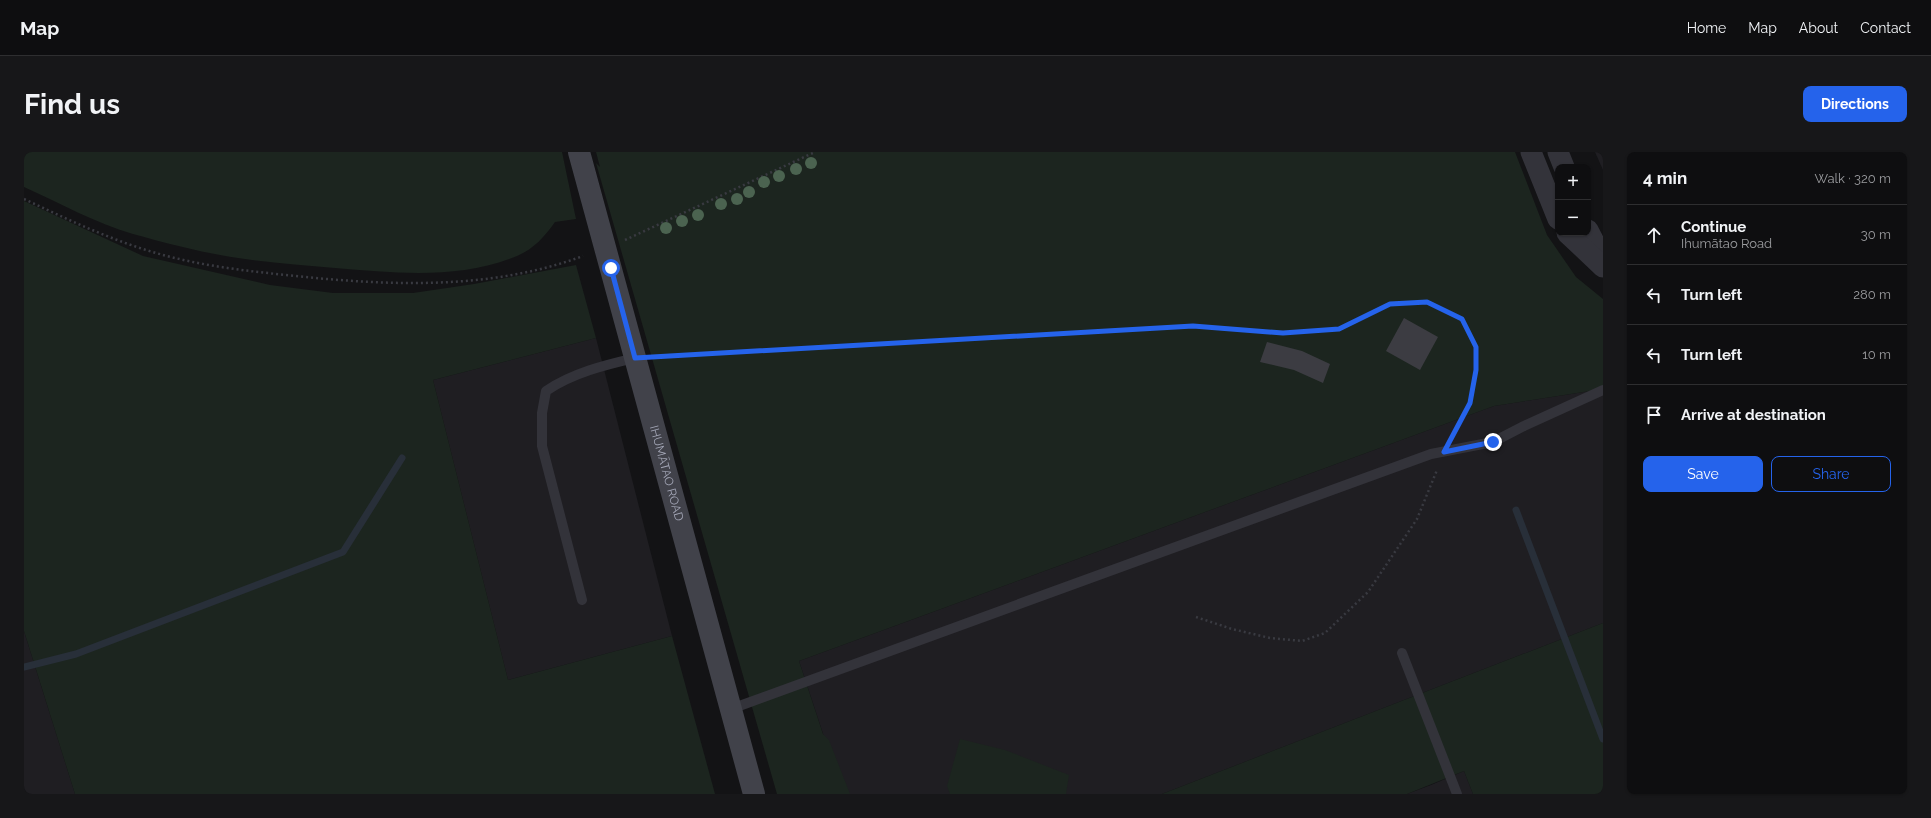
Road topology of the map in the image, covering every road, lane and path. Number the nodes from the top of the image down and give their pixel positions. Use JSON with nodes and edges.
{"nodes":[{"id":1,"x":579,"y":152,"type":"edge"},
{"id":2,"x":815,"y":152,"type":"edge"},
{"id":3,"x":1531,"y":152,"type":"edge"},
{"id":4,"x":1558,"y":152,"type":"edge"},
{"id":5,"x":1563,"y":164,"type":"edge"},
{"id":6,"x":24,"y":199,"type":"edge"},
{"id":7,"x":1555,"y":212,"type":"edge"},
{"id":8,"x":1570,"y":236,"type":"edge"},
{"id":9,"x":1591,"y":236,"type":"edge"},
{"id":10,"x":623,"y":241,"type":"dead end"},
{"id":11,"x":588,"y":255,"type":"dead end"},
{"id":12,"x":1603,"y":259,"type":"edge"},
{"id":13,"x":1603,"y":267,"type":"edge"},
{"id":14,"x":635,"y":358,"type":"junction"},
{"id":15,"x":1603,"y":390,"type":"edge"},
{"id":16,"x":1444,"y":452,"type":"junction"},
{"id":17,"x":582,"y":600,"type":"dead end"},
{"id":18,"x":1196,"y":617,"type":"dead end"},
{"id":19,"x":1402,"y":653,"type":"dead end"},
{"id":20,"x":731,"y":709,"type":"junction"},
{"id":21,"x":754,"y":794,"type":"edge"},
{"id":22,"x":1457,"y":794,"type":"edge"}],
"edges":[{"from":1,"to":14,"type":"street","name":"IHUMĀTAO ROAD"},
{"from":2,"to":10,"type":"path"},
{"from":3,"to":7,"type":"street"},
{"from":4,"to":5,"type":"street"},
{"from":6,"to":11,"type":"path"},
{"from":8,"to":13,"type":"street"},
{"from":9,"to":12,"type":"street"},
{"from":14,"to":16,"type":"path"},
{"from":14,"to":17,"type":"lane"},
{"from":14,"to":20,"type":"street","name":"IHUMĀTAO ROAD"},
{"from":15,"to":16,"type":"lane"},
{"from":16,"to":18,"type":"path"},
{"from":16,"to":20,"type":"lane"},
{"from":19,"to":22,"type":"lane"},
{"from":20,"to":21,"type":"street","name":"IHUMĀTAO ROAD"}]}
